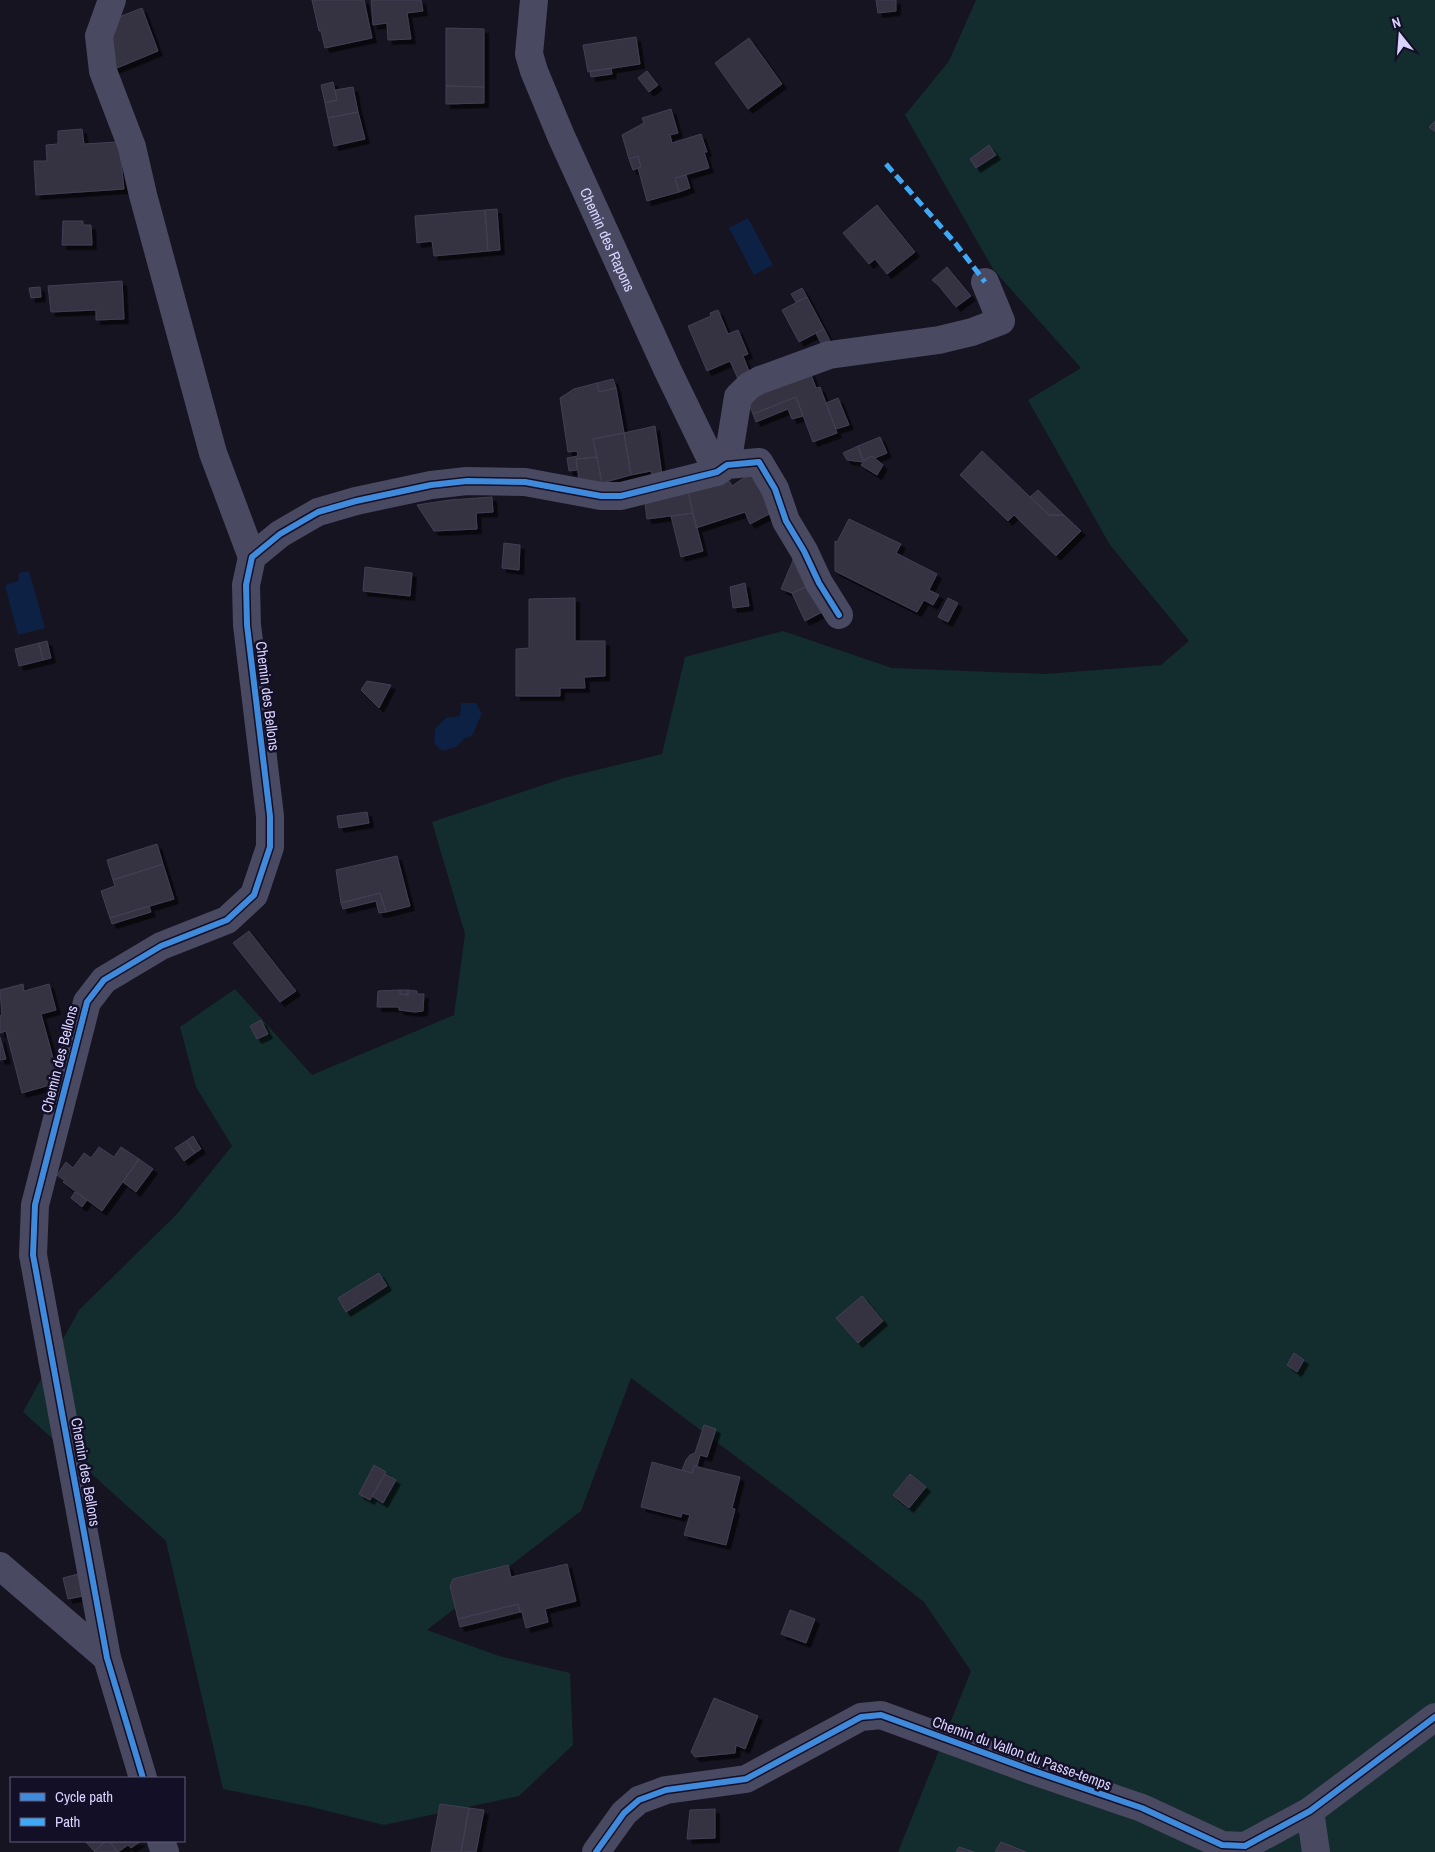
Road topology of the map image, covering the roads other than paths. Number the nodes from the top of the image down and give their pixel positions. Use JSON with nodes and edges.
{"nodes":[{"id":1,"x":112,"y":0,"type":"edge"},
{"id":2,"x":534,"y":0,"type":"edge"},
{"id":3,"x":985,"y":282,"type":"dead end"},
{"id":4,"x":722,"y":468,"type":"junction"},
{"id":5,"x":252,"y":557,"type":"junction"},
{"id":6,"x":839,"y":615,"type":"dead end"},
{"id":7,"x":0,"y":1566,"type":"edge"},
{"id":8,"x":107,"y":1658,"type":"junction"},
{"id":9,"x":1435,"y":1717,"type":"edge"},
{"id":10,"x":143,"y":1777,"type":"edge"},
{"id":11,"x":1310,"y":1811,"type":"junction"},
{"id":12,"x":596,"y":1852,"type":"edge"},
{"id":13,"x":1316,"y":1852,"type":"edge"}],
"edges":[{"from":1,"to":5,"type":"street"},
{"from":2,"to":4,"type":"street","name":"Chemin des Rapons"},
{"from":3,"to":4,"type":"street"},
{"from":4,"to":5,"type":"street"},
{"from":4,"to":6,"type":"street"},
{"from":5,"to":8,"type":"street","name":"Chemin des Bellons"},
{"from":7,"to":8,"type":"street"},
{"from":8,"to":10,"type":"street","name":"Chemin des Bellons"},
{"from":9,"to":11,"type":"street","name":"Chemin du Vallon du Passe-temps"},
{"from":11,"to":12,"type":"street","name":"Chemin du Vallon du Passe-temps"},
{"from":11,"to":13,"type":"street"}]}
